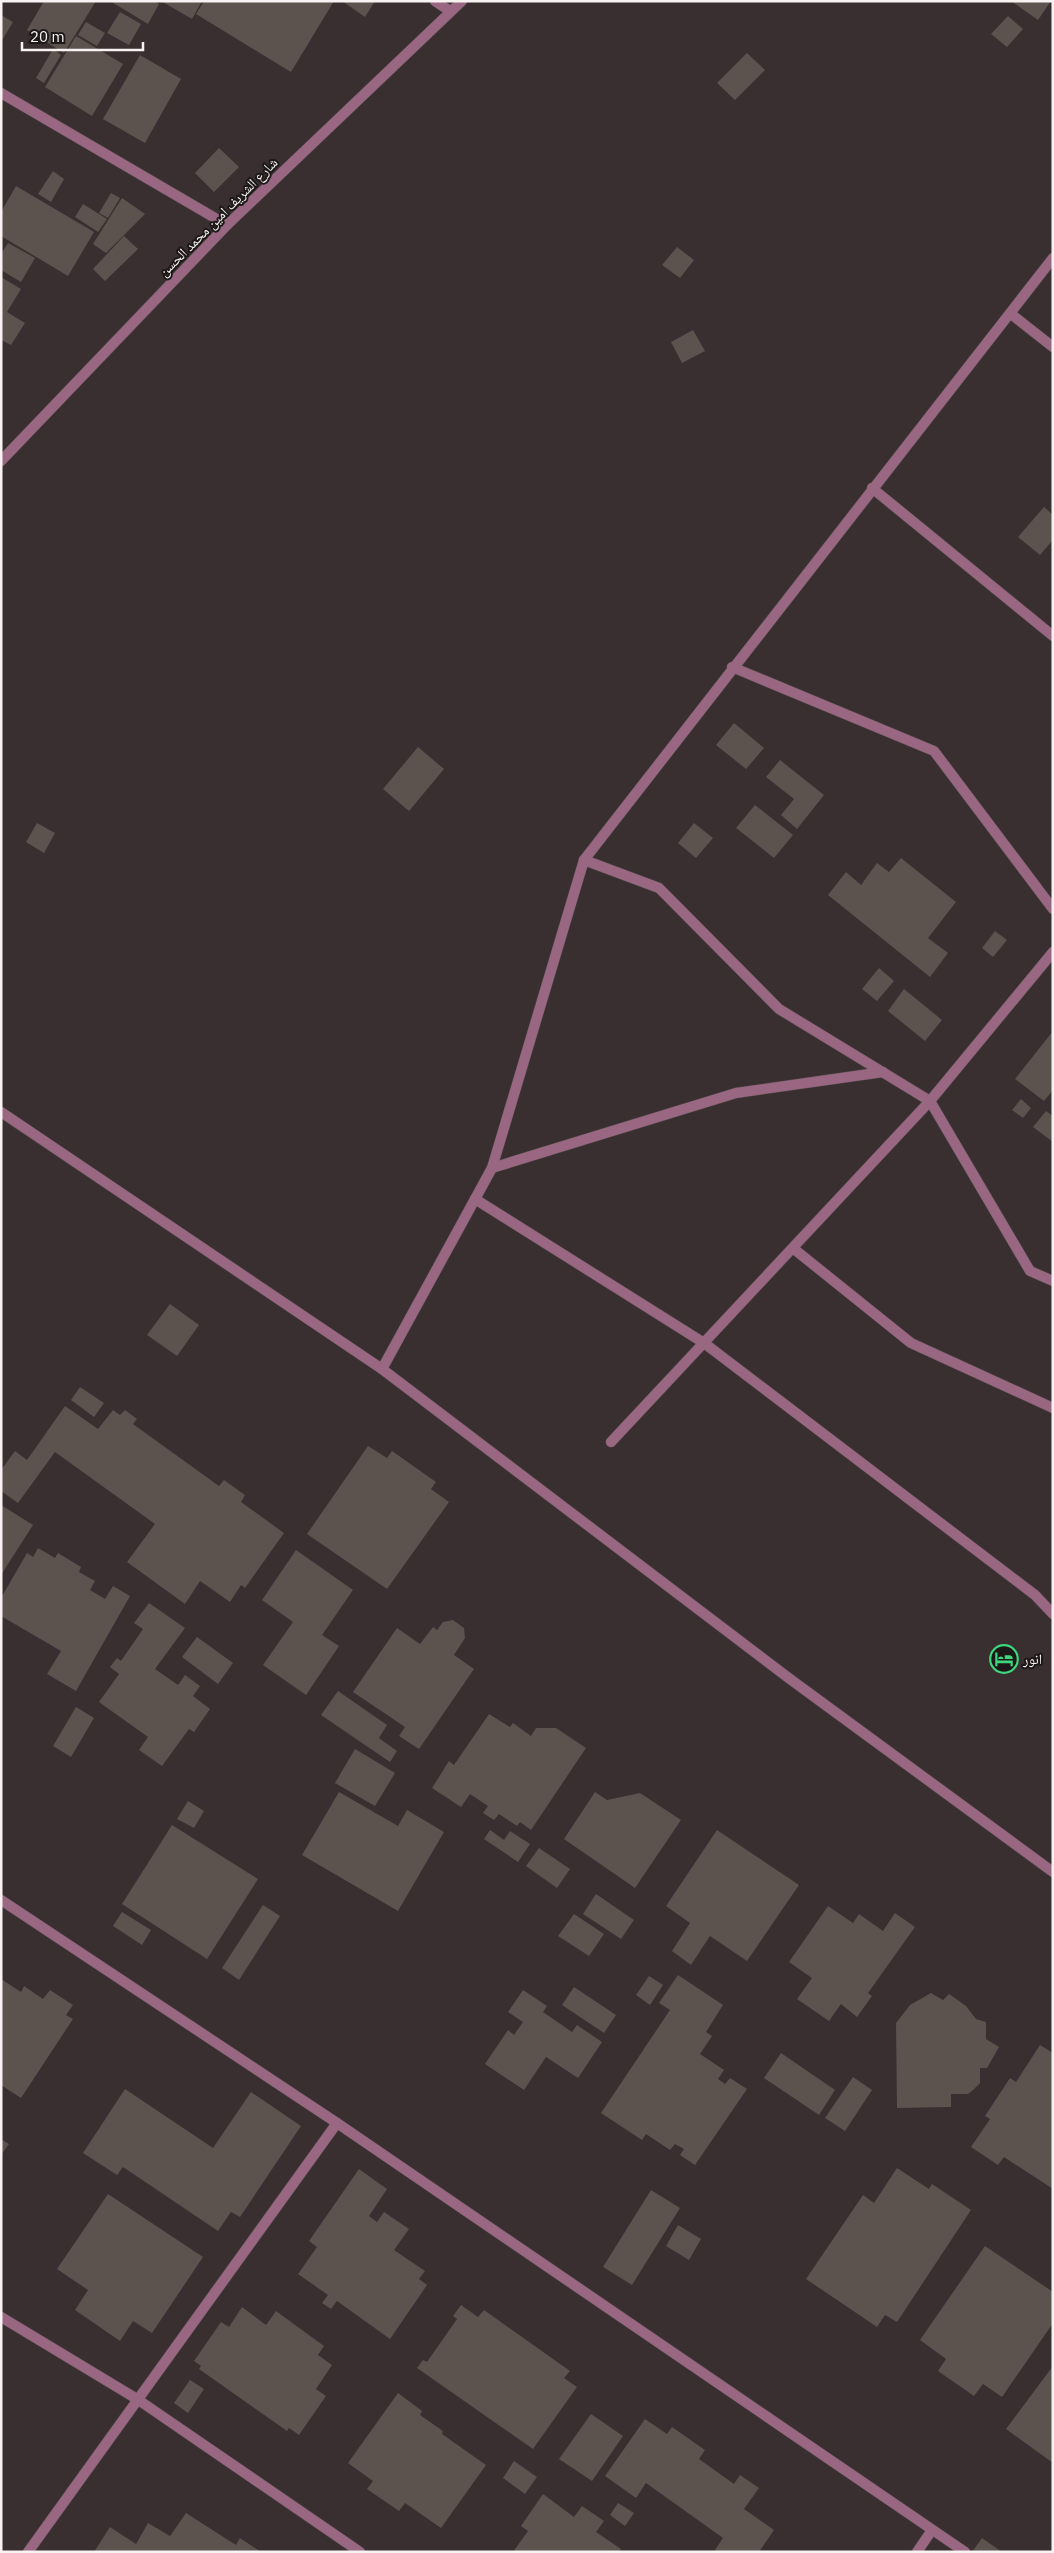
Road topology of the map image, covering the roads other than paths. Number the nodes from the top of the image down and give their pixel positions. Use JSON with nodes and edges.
{"nodes":[{"id":1,"x":435,"y":1,"type":"edge"},
{"id":2,"x":462,"y":1,"type":"edge"},
{"id":3,"x":450,"y":11,"type":"junction"},
{"id":4,"x":1,"y":93,"type":"edge"},
{"id":5,"x":227,"y":225,"type":"junction"},
{"id":6,"x":1053,"y":258,"type":"edge"},
{"id":7,"x":1011,"y":314,"type":"junction"},
{"id":8,"x":1053,"y":347,"type":"edge"},
{"id":9,"x":1,"y":461,"type":"edge"},
{"id":10,"x":872,"y":488,"type":"junction"},
{"id":11,"x":1053,"y":636,"type":"edge"},
{"id":12,"x":732,"y":667,"type":"junction"},
{"id":13,"x":584,"y":860,"type":"junction"},
{"id":14,"x":1053,"y":909,"type":"edge"},
{"id":15,"x":1053,"y":952,"type":"edge"},
{"id":16,"x":883,"y":1072,"type":"junction"},
{"id":17,"x":930,"y":1101,"type":"junction"},
{"id":18,"x":1,"y":1112,"type":"edge"},
{"id":19,"x":492,"y":1168,"type":"junction"},
{"id":20,"x":475,"y":1199,"type":"junction"},
{"id":21,"x":794,"y":1249,"type":"junction"},
{"id":22,"x":1053,"y":1281,"type":"edge"},
{"id":23,"x":704,"y":1343,"type":"junction"},
{"id":24,"x":382,"y":1369,"type":"junction"},
{"id":25,"x":1053,"y":1408,"type":"edge"},
{"id":26,"x":611,"y":1442,"type":"dead end"},
{"id":27,"x":1053,"y":1614,"type":"edge"},
{"id":28,"x":1053,"y":1872,"type":"edge"},
{"id":29,"x":1,"y":1900,"type":"edge"},
{"id":30,"x":337,"y":2123,"type":"junction"},
{"id":31,"x":1,"y":2318,"type":"edge"},
{"id":32,"x":137,"y":2399,"type":"junction"},
{"id":33,"x":932,"y":2530,"type":"junction"},
{"id":34,"x":28,"y":2552,"type":"edge"},
{"id":35,"x":360,"y":2552,"type":"edge"},
{"id":36,"x":917,"y":2552,"type":"edge"},
{"id":37,"x":965,"y":2552,"type":"edge"}],
"edges":[{"from":1,"to":3,"type":"street"},
{"from":2,"to":3,"type":"street","name":"شارع الشريف امين محمد الحسن"},
{"from":3,"to":5,"type":"street","name":"شارع الشريف امين محمد الحسن"},
{"from":4,"to":5,"type":"street"},
{"from":5,"to":9,"type":"street","name":"شارع الشريف امين محمد الحسن"},
{"from":6,"to":7,"type":"street"},
{"from":7,"to":8,"type":"street"},
{"from":7,"to":10,"type":"street"},
{"from":10,"to":11,"type":"street"},
{"from":10,"to":12,"type":"street"},
{"from":12,"to":13,"type":"street"},
{"from":12,"to":14,"type":"street"},
{"from":13,"to":16,"type":"street"},
{"from":13,"to":19,"type":"street"},
{"from":15,"to":17,"type":"street"},
{"from":16,"to":17,"type":"street"},
{"from":16,"to":19,"type":"street"},
{"from":17,"to":21,"type":"street"},
{"from":17,"to":22,"type":"street"},
{"from":18,"to":24,"type":"street"},
{"from":19,"to":20,"type":"street"},
{"from":20,"to":23,"type":"street"},
{"from":20,"to":24,"type":"street"},
{"from":21,"to":23,"type":"street"},
{"from":21,"to":25,"type":"street"},
{"from":23,"to":26,"type":"street"},
{"from":23,"to":27,"type":"street"},
{"from":24,"to":28,"type":"street"},
{"from":29,"to":30,"type":"street"},
{"from":30,"to":32,"type":"street"},
{"from":30,"to":33,"type":"street"},
{"from":31,"to":32,"type":"street"},
{"from":32,"to":34,"type":"street"},
{"from":32,"to":35,"type":"street"},
{"from":33,"to":36,"type":"street"},
{"from":33,"to":37,"type":"street"}]}
